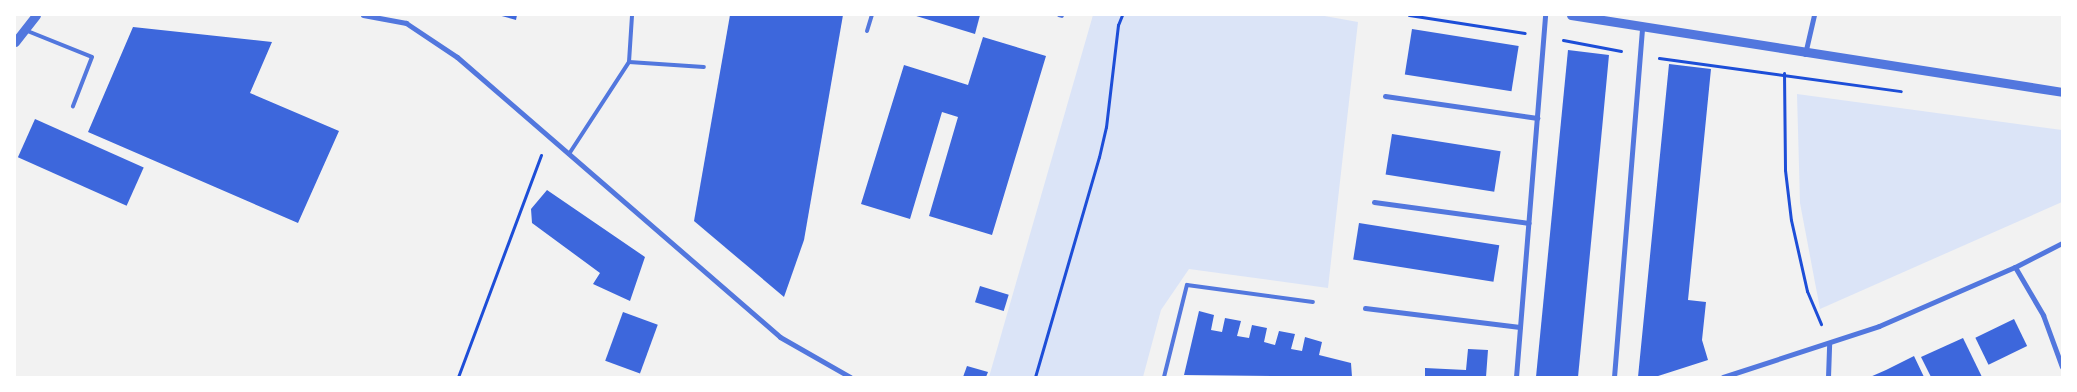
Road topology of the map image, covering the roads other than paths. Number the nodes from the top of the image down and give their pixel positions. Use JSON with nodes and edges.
{"nodes":[{"id":1,"x":36,"y":15,"type":"edge"},
{"id":2,"x":363,"y":15,"type":"edge"},
{"id":3,"x":632,"y":15,"type":"edge"},
{"id":4,"x":872,"y":15,"type":"edge"},
{"id":5,"x":1545,"y":15,"type":"edge"},
{"id":6,"x":1571,"y":15,"type":"edge"},
{"id":7,"x":1814,"y":15,"type":"edge"},
{"id":8,"x":1642,"y":27,"type":"junction"},
{"id":9,"x":25,"y":30,"type":"junction"},
{"id":10,"x":867,"y":31,"type":"dead end"},
{"id":11,"x":15,"y":42,"type":"edge"},
{"id":12,"x":1805,"y":54,"type":"junction"},
{"id":13,"x":629,"y":62,"type":"junction"},
{"id":14,"x":704,"y":66,"type":"dead end"},
{"id":15,"x":2062,"y":92,"type":"edge"},
{"id":16,"x":1384,"y":96,"type":"dead end"},
{"id":17,"x":73,"y":106,"type":"dead end"},
{"id":18,"x":1537,"y":118,"type":"junction"},
{"id":19,"x":569,"y":154,"type":"junction"},
{"id":20,"x":1374,"y":202,"type":"dead end"},
{"id":21,"x":1529,"y":223,"type":"junction"},
{"id":22,"x":2062,"y":243,"type":"edge"},
{"id":23,"x":2015,"y":267,"type":"junction"},
{"id":24,"x":1313,"y":302,"type":"dead end"},
{"id":25,"x":1365,"y":308,"type":"dead end"},
{"id":26,"x":1520,"y":327,"type":"junction"},
{"id":27,"x":1829,"y":343,"type":"junction"},
{"id":28,"x":2062,"y":366,"type":"edge"},
{"id":29,"x":850,"y":377,"type":"edge"},
{"id":30,"x":1164,"y":377,"type":"edge"},
{"id":31,"x":1516,"y":377,"type":"edge"},
{"id":32,"x":1614,"y":377,"type":"edge"},
{"id":33,"x":1723,"y":377,"type":"edge"},
{"id":34,"x":1828,"y":377,"type":"edge"}],
"edges":[{"from":1,"to":9,"type":"street"},
{"from":2,"to":19,"type":"street"},
{"from":3,"to":13,"type":"lane"},
{"from":4,"to":10,"type":"lane"},
{"from":5,"to":18,"type":"street"},
{"from":6,"to":8,"type":"street"},
{"from":7,"to":12,"type":"street"},
{"from":8,"to":12,"type":"street"},
{"from":8,"to":32,"type":"street"},
{"from":9,"to":11,"type":"street"},
{"from":9,"to":17,"type":"lane"},
{"from":12,"to":15,"type":"street"},
{"from":13,"to":14,"type":"lane"},
{"from":13,"to":19,"type":"lane"},
{"from":16,"to":18,"type":"street"},
{"from":18,"to":21,"type":"street"},
{"from":19,"to":29,"type":"street"},
{"from":20,"to":21,"type":"street"},
{"from":21,"to":26,"type":"street"},
{"from":22,"to":23,"type":"street"},
{"from":23,"to":27,"type":"street"},
{"from":23,"to":28,"type":"street"},
{"from":24,"to":30,"type":"lane"},
{"from":25,"to":26,"type":"street"},
{"from":26,"to":31,"type":"street"},
{"from":27,"to":33,"type":"street"},
{"from":27,"to":34,"type":"street"}]}
